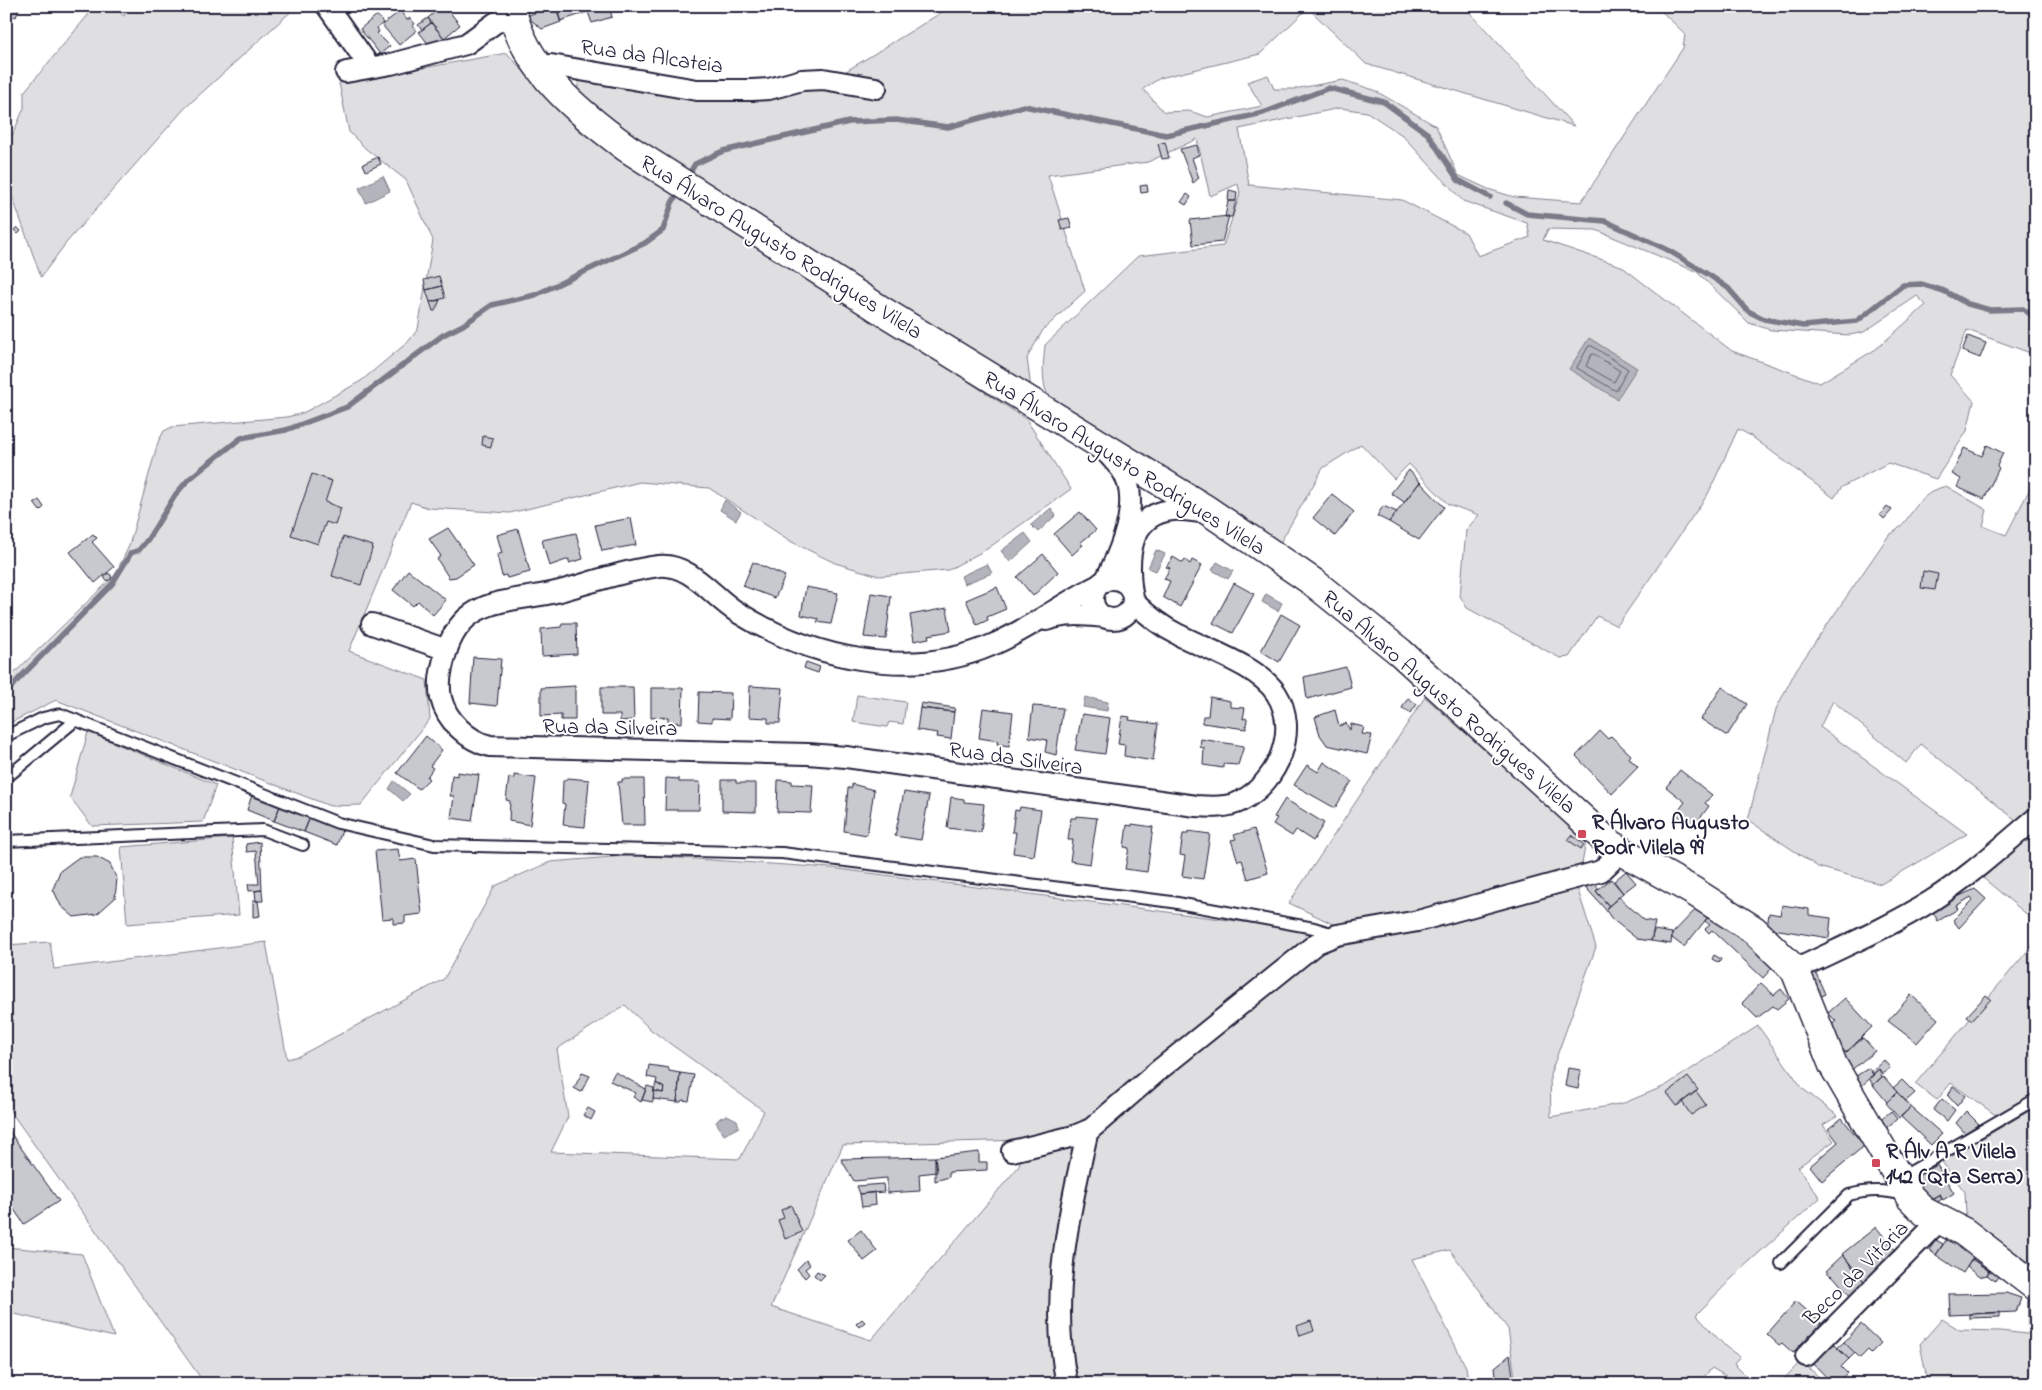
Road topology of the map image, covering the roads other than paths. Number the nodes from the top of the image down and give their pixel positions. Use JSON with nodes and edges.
{"nodes":[{"id":1,"x":327,"y":6,"type":"edge"},
{"id":2,"x":512,"y":10,"type":"edge"},
{"id":3,"x":540,"y":66,"type":"junction"},
{"id":4,"x":370,"y":67,"type":"junction"},
{"id":5,"x":346,"y":72,"type":"dead end"},
{"id":6,"x":876,"y":88,"type":"dead end"},
{"id":7,"x":1098,"y":443,"type":"junction"},
{"id":8,"x":1156,"y":479,"type":"junction"},
{"id":9,"x":1129,"y":508,"type":"junction"},
{"id":10,"x":1157,"y":514,"type":"junction"},
{"id":11,"x":1212,"y":514,"type":"junction"},
{"id":12,"x":1102,"y":583,"type":"junction"},
{"id":13,"x":1132,"y":598,"type":"junction"},
{"id":14,"x":1110,"y":618,"type":"junction"},
{"id":15,"x":372,"y":624,"type":"dead end"},
{"id":16,"x":1033,"y":624,"type":"junction"},
{"id":17,"x":1176,"y":634,"type":"junction"},
{"id":18,"x":447,"y":650,"type":"junction"},
{"id":19,"x":76,"y":720,"type":"junction"},
{"id":20,"x":6,"y":736,"type":"edge"},
{"id":21,"x":6,"y":778,"type":"edge"},
{"id":22,"x":2036,"y":818,"type":"edge"},
{"id":23,"x":6,"y":841,"type":"edge"},
{"id":24,"x":303,"y":845,"type":"dead end"},
{"id":25,"x":1622,"y":851,"type":"junction"},
{"id":26,"x":1337,"y":935,"type":"junction"},
{"id":27,"x":1795,"y":970,"type":"junction"},
{"id":28,"x":2036,"y":1099,"type":"edge"},
{"id":29,"x":1088,"y":1130,"type":"junction"},
{"id":30,"x":1012,"y":1151,"type":"dead end"},
{"id":31,"x":1904,"y":1188,"type":"junction"},
{"id":32,"x":1939,"y":1220,"type":"junction"},
{"id":33,"x":1781,"y":1263,"type":"dead end"},
{"id":34,"x":2036,"y":1287,"type":"edge"},
{"id":35,"x":1806,"y":1356,"type":"dead end"},
{"id":36,"x":1068,"y":1384,"type":"edge"}],
"edges":[{"from":1,"to":4,"type":"street"},
{"from":2,"to":3,"type":"main road","name":"Rua Álvaro Augusto Rodrigues Vilela"},
{"from":2,"to":4,"type":"street"},
{"from":3,"to":6,"type":"street","name":"Rua da Alcateia"},
{"from":3,"to":7,"type":"main road","name":"Rua Álvaro Augusto Rodrigues Vilela"},
{"from":4,"to":5,"type":"street"},
{"from":7,"to":8,"type":"main road","name":"Rua Álvaro Augusto Rodrigues Vilela"},
{"from":7,"to":9,"type":"street"},
{"from":8,"to":9,"type":"street"},
{"from":8,"to":10,"type":"street"},
{"from":8,"to":11,"type":"main road","name":"Rua Álvaro Augusto Rodrigues Vilela"},
{"from":9,"to":12,"type":"street"},
{"from":10,"to":11,"type":"street"},
{"from":10,"to":13,"type":"street"},
{"from":11,"to":25,"type":"main road","name":"Rua Álvaro Augusto Rodrigues Vilela"},
{"from":12,"to":13,"type":"street","name":"Rua da Silveira"},
{"from":12,"to":14,"type":"street"},
{"from":12,"to":16,"type":"street","name":"Rua da Silveira"},
{"from":13,"to":14,"type":"street"},
{"from":13,"to":17,"type":"street","name":"Rua da Silveira"},
{"from":14,"to":16,"type":"street","name":"Rua da Silveira"},
{"from":14,"to":17,"type":"street","name":"Rua da Silveira"},
{"from":15,"to":18,"type":"street"},
{"from":16,"to":18,"type":"street","name":"Rua da Silveira"},
{"from":17,"to":18,"type":"street","name":"Rua da Silveira"},
{"from":19,"to":20,"type":"lane"},
{"from":19,"to":21,"type":"lane"},
{"from":19,"to":26,"type":"lane"},
{"from":22,"to":27,"type":"street"},
{"from":23,"to":24,"type":"lane"},
{"from":25,"to":26,"type":"street"},
{"from":25,"to":27,"type":"main road","name":"Rua Álvaro Augusto Rodrigues Vilela"},
{"from":26,"to":29,"type":"street"},
{"from":27,"to":31,"type":"main road","name":"Rua Álvaro Augusto Rodrigues Vilela"},
{"from":28,"to":31,"type":"lane"},
{"from":29,"to":30,"type":"street"},
{"from":29,"to":36,"type":"street"},
{"from":31,"to":32,"type":"main road","name":"Rua Álvaro Augusto Rodrigues Vilela"},
{"from":31,"to":33,"type":"lane"},
{"from":32,"to":34,"type":"main road","name":"Rua Álvaro Augusto Rodrigues Vilela"},
{"from":32,"to":35,"type":"street","name":"Beco da Vitória"}]}
